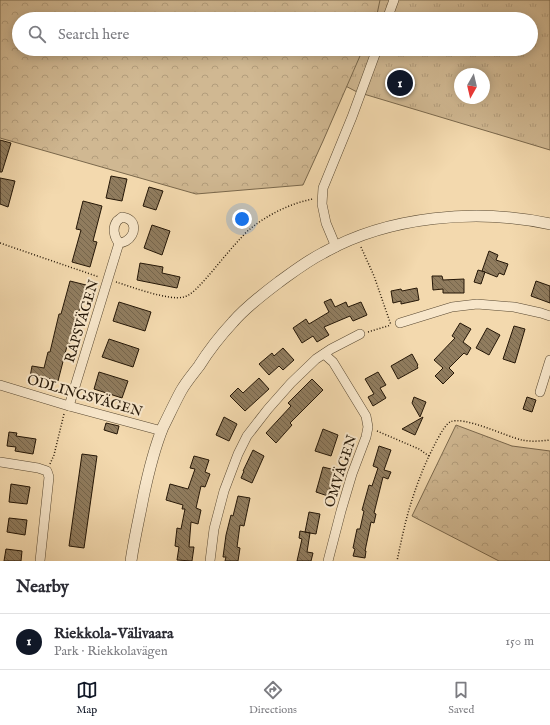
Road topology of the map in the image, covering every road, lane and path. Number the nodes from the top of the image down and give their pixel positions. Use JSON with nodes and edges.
{"nodes":[{"id":1,"x":394,"y":0,"type":"edge"},
{"id":2,"x":390,"y":12,"type":"edge"},
{"id":3,"x":374,"y":56,"type":"edge"},
{"id":4,"x":322,"y":197,"type":"junction"},
{"id":5,"x":550,"y":224,"type":"edge"},
{"id":6,"x":357,"y":238,"type":"junction"},
{"id":7,"x":0,"y":243,"type":"edge"},
{"id":8,"x":119,"y":243,"type":"dead end"},
{"id":9,"x":336,"y":247,"type":"junction"},
{"id":10,"x":108,"y":280,"type":"junction"},
{"id":11,"x":550,"y":316,"type":"edge"},
{"id":12,"x":395,"y":324,"type":"junction"},
{"id":13,"x":360,"y":334,"type":"joint"},
{"id":14,"x":324,"y":354,"type":"junction"},
{"id":15,"x":550,"y":360,"type":"edge"},
{"id":16,"x":0,"y":385,"type":"edge"},
{"id":17,"x":540,"y":392,"type":"dead end"},
{"id":18,"x":66,"y":405,"type":"junction"},
{"id":19,"x":368,"y":427,"type":"junction"},
{"id":20,"x":162,"y":431,"type":"junction"},
{"id":21,"x":550,"y":440,"type":"edge"},
{"id":22,"x":429,"y":456,"type":"junction"},
{"id":23,"x":0,"y":462,"type":"edge"},
{"id":24,"x":47,"y":471,"type":"junction"},
{"id":25,"x":40,"y":561,"type":"edge"},
{"id":26,"x":131,"y":561,"type":"edge"},
{"id":27,"x":210,"y":561,"type":"edge"},
{"id":28,"x":328,"y":561,"type":"edge"},
{"id":29,"x":397,"y":561,"type":"edge"}],
"edges":[{"from":1,"to":2,"type":"street"},
{"from":3,"to":4,"type":"street"},
{"from":4,"to":9,"type":"street"},
{"from":4,"to":10,"type":"path"},
{"from":5,"to":6,"type":"street"},
{"from":6,"to":9,"type":"street"},
{"from":6,"to":12,"type":"path"},
{"from":7,"to":10,"type":"path"},
{"from":8,"to":10,"type":"street","name":"RAPSVÄGEN"},
{"from":9,"to":20,"type":"street"},
{"from":10,"to":18,"type":"street","name":"RAPSVÄGEN"},
{"from":11,"to":12,"type":"street"},
{"from":12,"to":13,"type":"path"},
{"from":13,"to":14,"type":"street"},
{"from":14,"to":19,"type":"street","name":"OMVÄGEN"},
{"from":14,"to":27,"type":"street"},
{"from":15,"to":17,"type":"street"},
{"from":16,"to":18,"type":"street","name":"ODLINGSVÄGEN"},
{"from":18,"to":20,"type":"street","name":"ODLINGSVÄGEN"},
{"from":18,"to":24,"type":"path"},
{"from":19,"to":22,"type":"path"},
{"from":19,"to":28,"type":"street","name":"OMVÄGEN"},
{"from":20,"to":26,"type":"street"},
{"from":21,"to":22,"type":"path"},
{"from":22,"to":29,"type":"path"},
{"from":23,"to":24,"type":"street"},
{"from":24,"to":25,"type":"street"}]}
